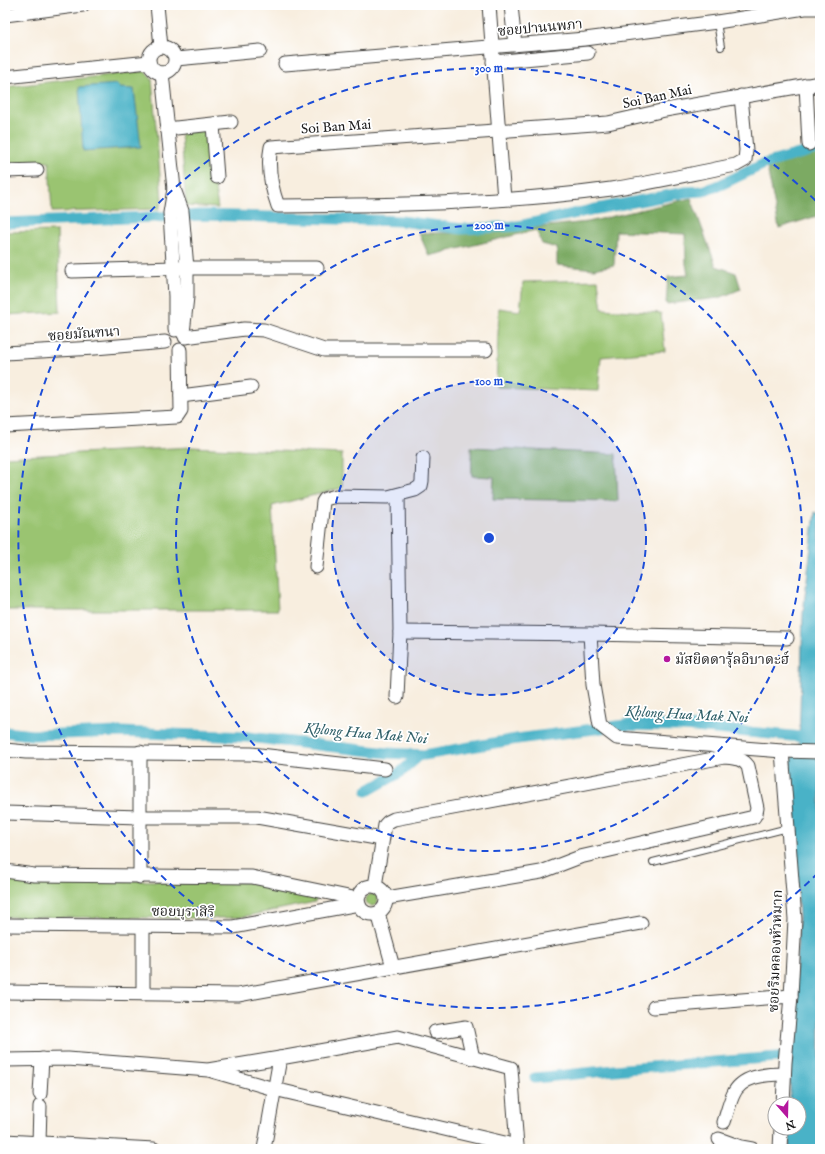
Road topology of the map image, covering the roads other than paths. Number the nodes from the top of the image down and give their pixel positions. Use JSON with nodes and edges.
{"nodes":[{"id":1,"x":83,"y":5,"type":"edge"},
{"id":2,"x":157,"y":5,"type":"edge"},
{"id":3,"x":489,"y":5,"type":"edge"},
{"id":4,"x":511,"y":5,"type":"edge"},
{"id":5,"x":813,"y":7,"type":"edge"},
{"id":6,"x":11,"y":11,"type":"edge"},
{"id":7,"x":717,"y":22,"type":"junction"},
{"id":8,"x":515,"y":45,"type":"junction"},
{"id":9,"x":161,"y":47,"type":"junction"},
{"id":10,"x":721,"y":47,"type":"dead end"},
{"id":11,"x":492,"y":48,"type":"junction"},
{"id":12,"x":260,"y":51,"type":"dead end"},
{"id":13,"x":588,"y":53,"type":"dead end"},
{"id":14,"x":176,"y":59,"type":"junction"},
{"id":15,"x":150,"y":62,"type":"junction"},
{"id":16,"x":493,"y":62,"type":"junction"},
{"id":17,"x":285,"y":64,"type":"dead end"},
{"id":18,"x":162,"y":73,"type":"junction"},
{"id":19,"x":5,"y":77,"type":"edge"},
{"id":20,"x":820,"y":83,"type":"edge"},
{"id":21,"x":806,"y":85,"type":"junction"},
{"id":22,"x":741,"y":96,"type":"junction"},
{"id":23,"x":231,"y":122,"type":"dead end"},
{"id":24,"x":213,"y":125,"type":"junction"},
{"id":25,"x":167,"y":129,"type":"junction"},
{"id":26,"x":499,"y":131,"type":"junction"},
{"id":27,"x":808,"y":144,"type":"dead end"},
{"id":28,"x":37,"y":170,"type":"dead end"},
{"id":29,"x":5,"y":171,"type":"edge"},
{"id":30,"x":217,"y":177,"type":"dead end"},
{"id":31,"x":504,"y":199,"type":"junction"},
{"id":32,"x":178,"y":238,"type":"junction"},
{"id":33,"x":174,"y":268,"type":"junction"},
{"id":34,"x":187,"y":268,"type":"junction"},
{"id":35,"x":317,"y":268,"type":"dead end"},
{"id":36,"x":72,"y":271,"type":"dead end"},
{"id":37,"x":181,"y":333,"type":"junction"},
{"id":38,"x":165,"y":342,"type":"junction"},
{"id":39,"x":180,"y":350,"type":"junction"},
{"id":40,"x":486,"y":350,"type":"dead end"},
{"id":41,"x":5,"y":353,"type":"edge"},
{"id":42,"x":251,"y":387,"type":"dead end"},
{"id":43,"x":181,"y":396,"type":"junction"},
{"id":44,"x":5,"y":426,"type":"edge"},
{"id":45,"x":423,"y":458,"type":"dead end"},
{"id":46,"x":398,"y":495,"type":"junction"},
{"id":47,"x":316,"y":567,"type":"dead end"},
{"id":48,"x":400,"y":632,"type":"junction"},
{"id":49,"x":590,"y":634,"type":"junction"},
{"id":50,"x":787,"y":638,"type":"dead end"},
{"id":51,"x":397,"y":697,"type":"dead end"},
{"id":52,"x":5,"y":750,"type":"edge"},
{"id":53,"x":786,"y":751,"type":"junction"},
{"id":54,"x":140,"y":752,"type":"junction"},
{"id":55,"x":820,"y":752,"type":"edge"},
{"id":56,"x":385,"y":769,"type":"dead end"},
{"id":57,"x":5,"y":813,"type":"edge"},
{"id":58,"x":140,"y":817,"type":"junction"},
{"id":59,"x":788,"y":828,"type":"junction"},
{"id":60,"x":382,"y":839,"type":"junction"},
{"id":61,"x":653,"y":862,"type":"dead end"},
{"id":62,"x":5,"y":871,"type":"edge"},
{"id":63,"x":140,"y":876,"type":"junction"},
{"id":64,"x":375,"y":886,"type":"junction"},
{"id":65,"x":387,"y":898,"type":"junction"},
{"id":66,"x":358,"y":902,"type":"junction"},
{"id":67,"x":378,"y":913,"type":"junction"},
{"id":68,"x":641,"y":923,"type":"dead end"},
{"id":69,"x":5,"y":925,"type":"edge"},
{"id":70,"x":143,"y":927,"type":"junction"},
{"id":71,"x":393,"y":966,"type":"junction"},
{"id":72,"x":5,"y":992,"type":"edge"},
{"id":73,"x":143,"y":994,"type":"junction"},
{"id":74,"x":791,"y":996,"type":"junction"},
{"id":75,"x":654,"y":1007,"type":"dead end"},
{"id":76,"x":435,"y":1032,"type":"dead end"},
{"id":77,"x":280,"y":1058,"type":"junction"},
{"id":78,"x":473,"y":1058,"type":"junction"},
{"id":79,"x":42,"y":1059,"type":"junction"},
{"id":80,"x":5,"y":1060,"type":"edge"},
{"id":81,"x":208,"y":1070,"type":"junction"},
{"id":82,"x":784,"y":1074,"type":"junction"},
{"id":83,"x":274,"y":1089,"type":"junction"},
{"id":84,"x":783,"y":1096,"type":"edge"},
{"id":85,"x":724,"y":1122,"type":"dead end"},
{"id":86,"x":781,"y":1136,"type":"edge"},
{"id":87,"x":719,"y":1139,"type":"dead end"},
{"id":88,"x":5,"y":1141,"type":"edge"},
{"id":89,"x":44,"y":1145,"type":"edge"},
{"id":90,"x":517,"y":1148,"type":"edge"},
{"id":91,"x":154,"y":1149,"type":"edge"},
{"id":92,"x":264,"y":1149,"type":"edge"},
{"id":93,"x":752,"y":1149,"type":"edge"},
{"id":94,"x":780,"y":1149,"type":"edge"}],
"edges":[{"from":1,"to":6,"type":"street"},
{"from":2,"to":9,"type":"street"},
{"from":3,"to":11,"type":"street"},
{"from":4,"to":8,"type":"street"},
{"from":5,"to":7,"type":"street","name":"ซอยปานนพภา"},
{"from":7,"to":8,"type":"street","name":"ซอยปานนพภา"},
{"from":7,"to":10,"type":"lane"},
{"from":8,"to":11,"type":"street","name":"ซอยปานนพภา"},
{"from":9,"to":14,"type":"street"},
{"from":9,"to":15,"type":"street"},
{"from":11,"to":16,"type":"street"},
{"from":11,"to":17,"type":"street","name":"ซอยปานนพภา"},
{"from":12,"to":14,"type":"street"},
{"from":13,"to":16,"type":"street"},
{"from":14,"to":18,"type":"street"},
{"from":15,"to":18,"type":"street"},
{"from":15,"to":19,"type":"street"},
{"from":16,"to":26,"type":"street"},
{"from":18,"to":25,"type":"street"},
{"from":20,"to":21,"type":"street","name":"Soi Ban Mai"},
{"from":21,"to":22,"type":"street","name":"Soi Ban Mai"},
{"from":21,"to":27,"type":"street"},
{"from":22,"to":26,"type":"street","name":"Soi Ban Mai"},
{"from":22,"to":31,"type":"street"},
{"from":23,"to":24,"type":"street"},
{"from":24,"to":25,"type":"street"},
{"from":24,"to":30,"type":"street"},
{"from":25,"to":32,"type":"street"},
{"from":26,"to":31,"type":"street"},
{"from":26,"to":31,"type":"street","name":"Soi Ban Mai"},
{"from":28,"to":29,"type":"street"},
{"from":32,"to":33,"type":"street"},
{"from":32,"to":34,"type":"street"},
{"from":33,"to":34,"type":"street"},
{"from":33,"to":36,"type":"street"},
{"from":33,"to":37,"type":"street"},
{"from":34,"to":35,"type":"street"},
{"from":34,"to":37,"type":"street"},
{"from":37,"to":38,"type":"street"},
{"from":37,"to":39,"type":"street"},
{"from":37,"to":40,"type":"street"},
{"from":38,"to":39,"type":"street"},
{"from":38,"to":41,"type":"street","name":"ซอยมัณฑนา"},
{"from":39,"to":43,"type":"street"},
{"from":42,"to":43,"type":"street"},
{"from":43,"to":44,"type":"street"},
{"from":45,"to":46,"type":"street"},
{"from":46,"to":47,"type":"street"},
{"from":46,"to":48,"type":"street"},
{"from":48,"to":49,"type":"street"},
{"from":48,"to":51,"type":"street"},
{"from":49,"to":50,"type":"street"},
{"from":49,"to":53,"type":"street"},
{"from":52,"to":54,"type":"street"},
{"from":53,"to":55,"type":"street"},
{"from":53,"to":59,"type":"street","name":"ซอยริมคลองหัวหมาก"},
{"from":54,"to":56,"type":"street"},
{"from":54,"to":58,"type":"street"},
{"from":57,"to":58,"type":"street"},
{"from":58,"to":60,"type":"street"},
{"from":58,"to":63,"type":"street"},
{"from":59,"to":61,"type":"lane"},
{"from":59,"to":74,"type":"street","name":"ซอยริมคลองหัวหมาก"},
{"from":60,"to":64,"type":"street"},
{"from":60,"to":65,"type":"street"},
{"from":62,"to":63,"type":"street"},
{"from":63,"to":66,"type":"street"},
{"from":64,"to":65,"type":"street"},
{"from":64,"to":66,"type":"street"},
{"from":65,"to":67,"type":"street"},
{"from":66,"to":67,"type":"street"},
{"from":66,"to":70,"type":"street","name":"ซอยบุราสิริ"},
{"from":67,"to":71,"type":"street"},
{"from":68,"to":71,"type":"street"},
{"from":69,"to":70,"type":"street","name":"ซอยบุราสิริ"},
{"from":70,"to":73,"type":"street"},
{"from":71,"to":73,"type":"street"},
{"from":72,"to":73,"type":"street"},
{"from":74,"to":75,"type":"street"},
{"from":74,"to":82,"type":"street","name":"ซอยริมคลองหัวหมาก"},
{"from":76,"to":78,"type":"street"},
{"from":77,"to":78,"type":"street"},
{"from":77,"to":81,"type":"street"},
{"from":77,"to":83,"type":"street"},
{"from":78,"to":90,"type":"street"},
{"from":79,"to":80,"type":"street"},
{"from":79,"to":81,"type":"street"},
{"from":79,"to":89,"type":"street"},
{"from":81,"to":83,"type":"street"},
{"from":82,"to":84,"type":"street","name":"ซอยริมคลองหัวหมาก"},
{"from":82,"to":85,"type":"street"},
{"from":83,"to":90,"type":"street"},
{"from":83,"to":92,"type":"street"},
{"from":86,"to":94,"type":"street"},
{"from":87,"to":93,"type":"street"},
{"from":88,"to":89,"type":"street"},
{"from":89,"to":91,"type":"street"}]}
